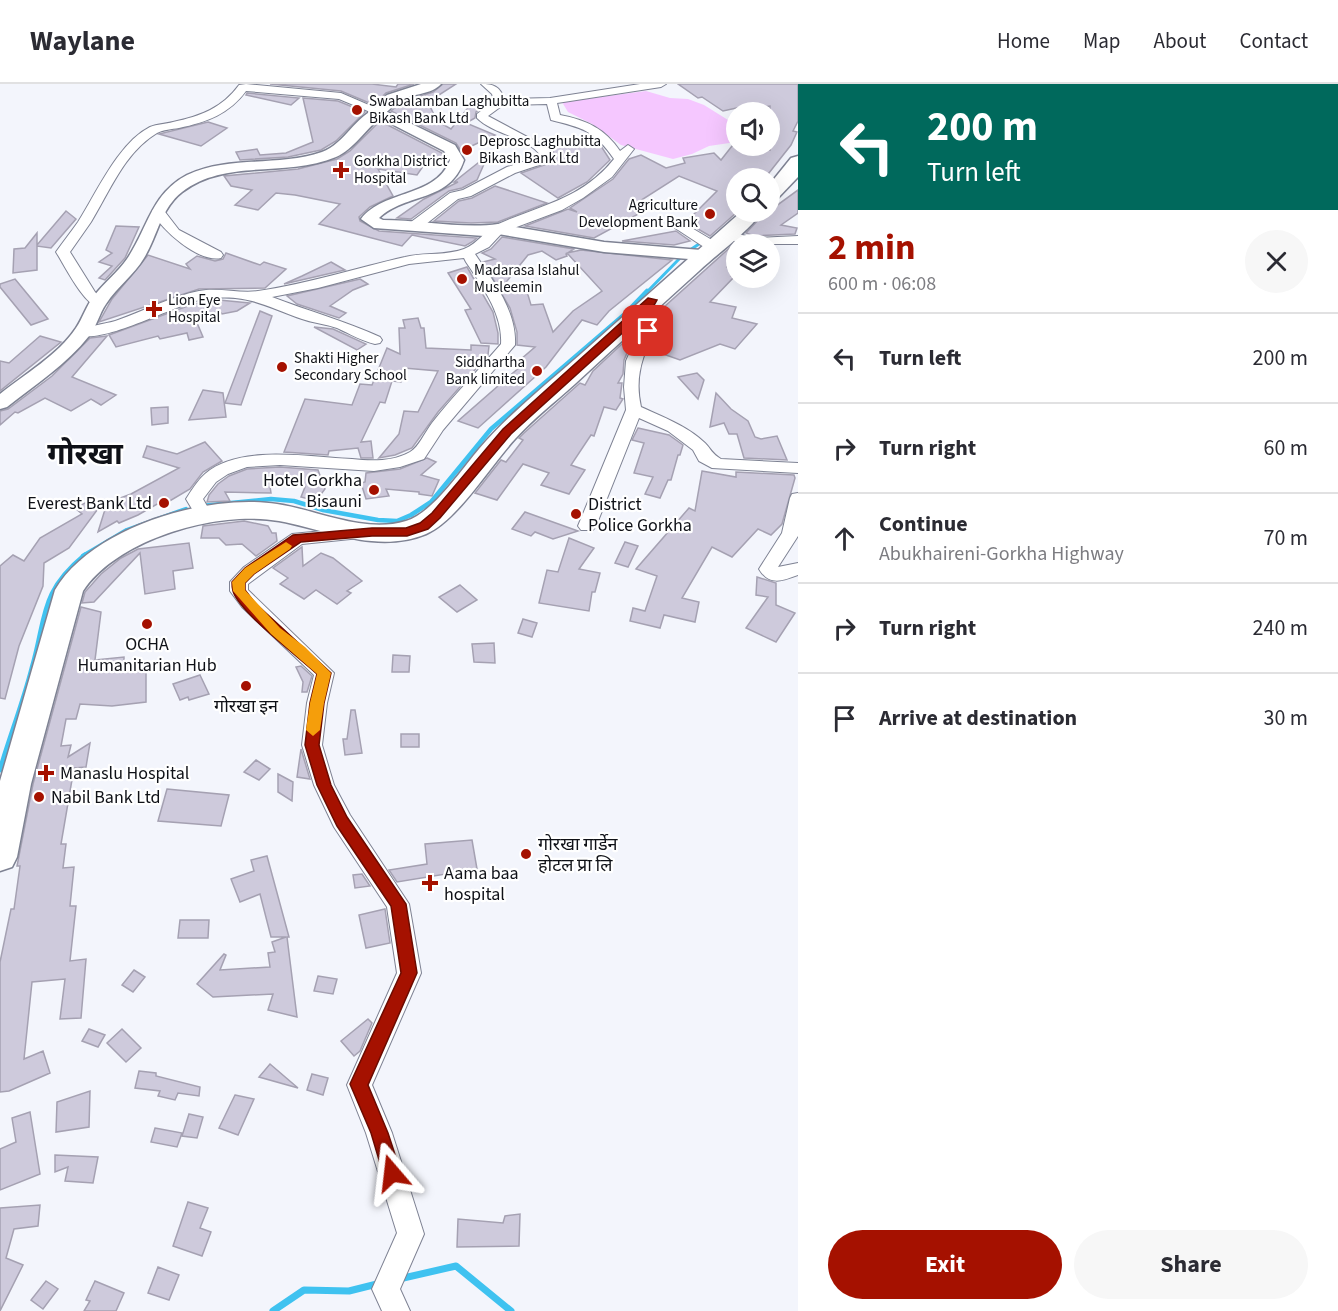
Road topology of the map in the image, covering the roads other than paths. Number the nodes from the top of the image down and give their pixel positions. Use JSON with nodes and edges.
{"nodes":[{"id":1,"x":433,"y":84,"type":"edge"},
{"id":2,"x":486,"y":84,"type":"edge"},
{"id":3,"x":661,"y":84,"type":"edge"},
{"id":4,"x":236,"y":86,"type":"edge"},
{"id":5,"x":500,"y":102,"type":"junction"},
{"id":6,"x":552,"y":104,"type":"junction"},
{"id":7,"x":379,"y":112,"type":"junction"},
{"id":8,"x":798,"y":162,"type":"edge"},
{"id":9,"x":780,"y":185,"type":"edge"},
{"id":10,"x":158,"y":211,"type":"junction"},
{"id":11,"x":740,"y":222,"type":"edge"},
{"id":12,"x":416,"y":225,"type":"junction"},
{"id":13,"x":680,"y":225,"type":"dead end"},
{"id":14,"x":498,"y":229,"type":"junction"},
{"id":15,"x":798,"y":240,"type":"edge"},
{"id":16,"x":713,"y":245,"type":"junction"},
{"id":17,"x":467,"y":253,"type":"junction"},
{"id":18,"x":216,"y":255,"type":"dead end"},
{"id":19,"x":255,"y":296,"type":"junction"},
{"id":20,"x":652,"y":300,"type":"junction"},
{"id":21,"x":98,"y":303,"type":"junction"},
{"id":22,"x":82,"y":332,"type":"junction"},
{"id":23,"x":375,"y":340,"type":"dead end"},
{"id":24,"x":0,"y":404,"type":"edge"},
{"id":25,"x":634,"y":410,"type":"junction"},
{"id":26,"x":798,"y":468,"type":"edge"},
{"id":27,"x":798,"y":498,"type":"edge"},
{"id":28,"x":204,"y":515,"type":"junction"},
{"id":29,"x":587,"y":526,"type":"dead end"},
{"id":30,"x":372,"y":532,"type":"junction"},
{"id":31,"x":798,"y":569,"type":"edge"},
{"id":32,"x":0,"y":857,"type":"edge"},
{"id":33,"x":391,"y":1300,"type":"edge"}],
"edges":[{"from":1,"to":7,"type":"main road"},
{"from":2,"to":5,"type":"street"},
{"from":3,"to":6,"type":"street"},
{"from":4,"to":7,"type":"street"},
{"from":4,"to":21,"type":"street"},
{"from":5,"to":6,"type":"street"},
{"from":5,"to":12,"type":"street"},
{"from":6,"to":14,"type":"street"},
{"from":7,"to":10,"type":"street"},
{"from":7,"to":12,"type":"street"},
{"from":8,"to":9,"type":"main road"},
{"from":10,"to":18,"type":"street"},
{"from":10,"to":21,"type":"street"},
{"from":11,"to":16,"type":"main road"},
{"from":12,"to":14,"type":"street"},
{"from":13,"to":16,"type":"street"},
{"from":14,"to":16,"type":"street"},
{"from":14,"to":17,"type":"street"},
{"from":15,"to":16,"type":"street"},
{"from":16,"to":20,"type":"main road"},
{"from":17,"to":19,"type":"street"},
{"from":17,"to":28,"type":"street"},
{"from":19,"to":22,"type":"street"},
{"from":19,"to":23,"type":"street"},
{"from":20,"to":25,"type":"street"},
{"from":20,"to":30,"type":"main road"},
{"from":21,"to":22,"type":"street"},
{"from":22,"to":24,"type":"street"},
{"from":25,"to":26,"type":"street"},
{"from":25,"to":29,"type":"street"},
{"from":27,"to":31,"type":"street"},
{"from":28,"to":30,"type":"main road"},
{"from":28,"to":32,"type":"main road"},
{"from":30,"to":33,"type":"street"}]}
